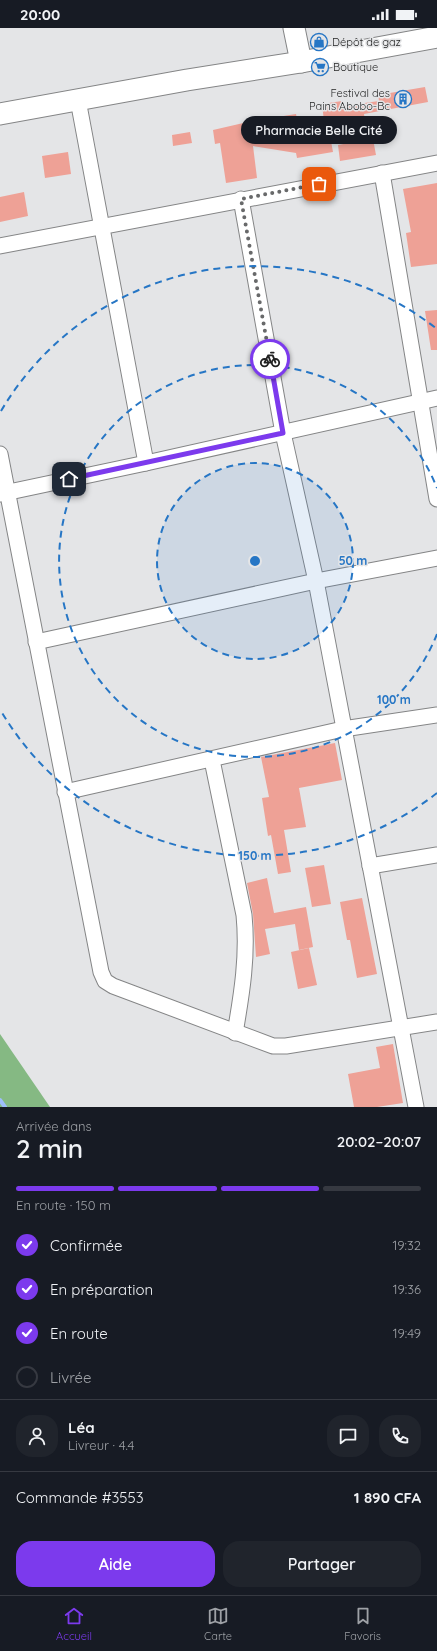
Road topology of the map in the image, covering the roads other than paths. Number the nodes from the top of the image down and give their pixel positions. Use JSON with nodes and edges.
{"nodes":[{"id":1,"x":294,"y":28,"type":"edge"},
{"id":2,"x":437,"y":37,"type":"edge"},
{"id":3,"x":300,"y":62,"type":"junction"},
{"id":4,"x":78,"y":100,"type":"junction"},
{"id":5,"x":0,"y":114,"type":"edge"},
{"id":6,"x":437,"y":163,"type":"edge"},
{"id":7,"x":382,"y":173,"type":"junction"},
{"id":8,"x":241,"y":199,"type":"junction"},
{"id":9,"x":103,"y":225,"type":"junction"},
{"id":10,"x":0,"y":246,"type":"edge"},
{"id":11,"x":437,"y":398,"type":"edge"},
{"id":12,"x":420,"y":401,"type":"junction"},
{"id":13,"x":283,"y":433,"type":"junction"},
{"id":14,"x":0,"y":454,"type":"edge"},
{"id":15,"x":146,"y":463,"type":"junction"},
{"id":16,"x":4,"y":493,"type":"edge"},
{"id":17,"x":437,"y":499,"type":"edge"},
{"id":18,"x":437,"y":558,"type":"edge"},
{"id":19,"x":316,"y":581,"type":"junction"},
{"id":20,"x":36,"y":642,"type":"junction"},
{"id":21,"x":437,"y":715,"type":"edge"},
{"id":22,"x":343,"y":729,"type":"junction"},
{"id":23,"x":212,"y":760,"type":"junction"},
{"id":24,"x":65,"y":792,"type":"junction"},
{"id":25,"x":437,"y":855,"type":"edge"},
{"id":26,"x":370,"y":866,"type":"junction"},
{"id":27,"x":437,"y":1022,"type":"edge"},
{"id":28,"x":400,"y":1029,"type":"junction"},
{"id":29,"x":235,"y":1033,"type":"junction"},
{"id":30,"x":416,"y":1107,"type":"edge"}],
"edges":[{"from":1,"to":3,"type":"street"},
{"from":2,"to":3,"type":"street"},
{"from":3,"to":4,"type":"street"},
{"from":4,"to":5,"type":"street"},
{"from":4,"to":9,"type":"street"},
{"from":6,"to":7,"type":"street"},
{"from":7,"to":8,"type":"street"},
{"from":7,"to":12,"type":"street"},
{"from":8,"to":9,"type":"street"},
{"from":8,"to":13,"type":"street"},
{"from":9,"to":10,"type":"street"},
{"from":9,"to":15,"type":"street"},
{"from":11,"to":12,"type":"street"},
{"from":12,"to":13,"type":"street"},
{"from":12,"to":17,"type":"street"},
{"from":13,"to":15,"type":"street"},
{"from":13,"to":19,"type":"street"},
{"from":14,"to":16,"type":"street"},
{"from":15,"to":16,"type":"street"},
{"from":16,"to":20,"type":"street"},
{"from":18,"to":19,"type":"street"},
{"from":19,"to":20,"type":"street"},
{"from":19,"to":22,"type":"street"},
{"from":20,"to":24,"type":"street"},
{"from":21,"to":22,"type":"street"},
{"from":22,"to":23,"type":"street"},
{"from":22,"to":26,"type":"street"},
{"from":23,"to":24,"type":"street"},
{"from":23,"to":29,"type":"street"},
{"from":24,"to":29,"type":"street"},
{"from":25,"to":26,"type":"street"},
{"from":26,"to":28,"type":"street"},
{"from":27,"to":28,"type":"street"},
{"from":28,"to":29,"type":"street"},
{"from":28,"to":30,"type":"street"}]}
